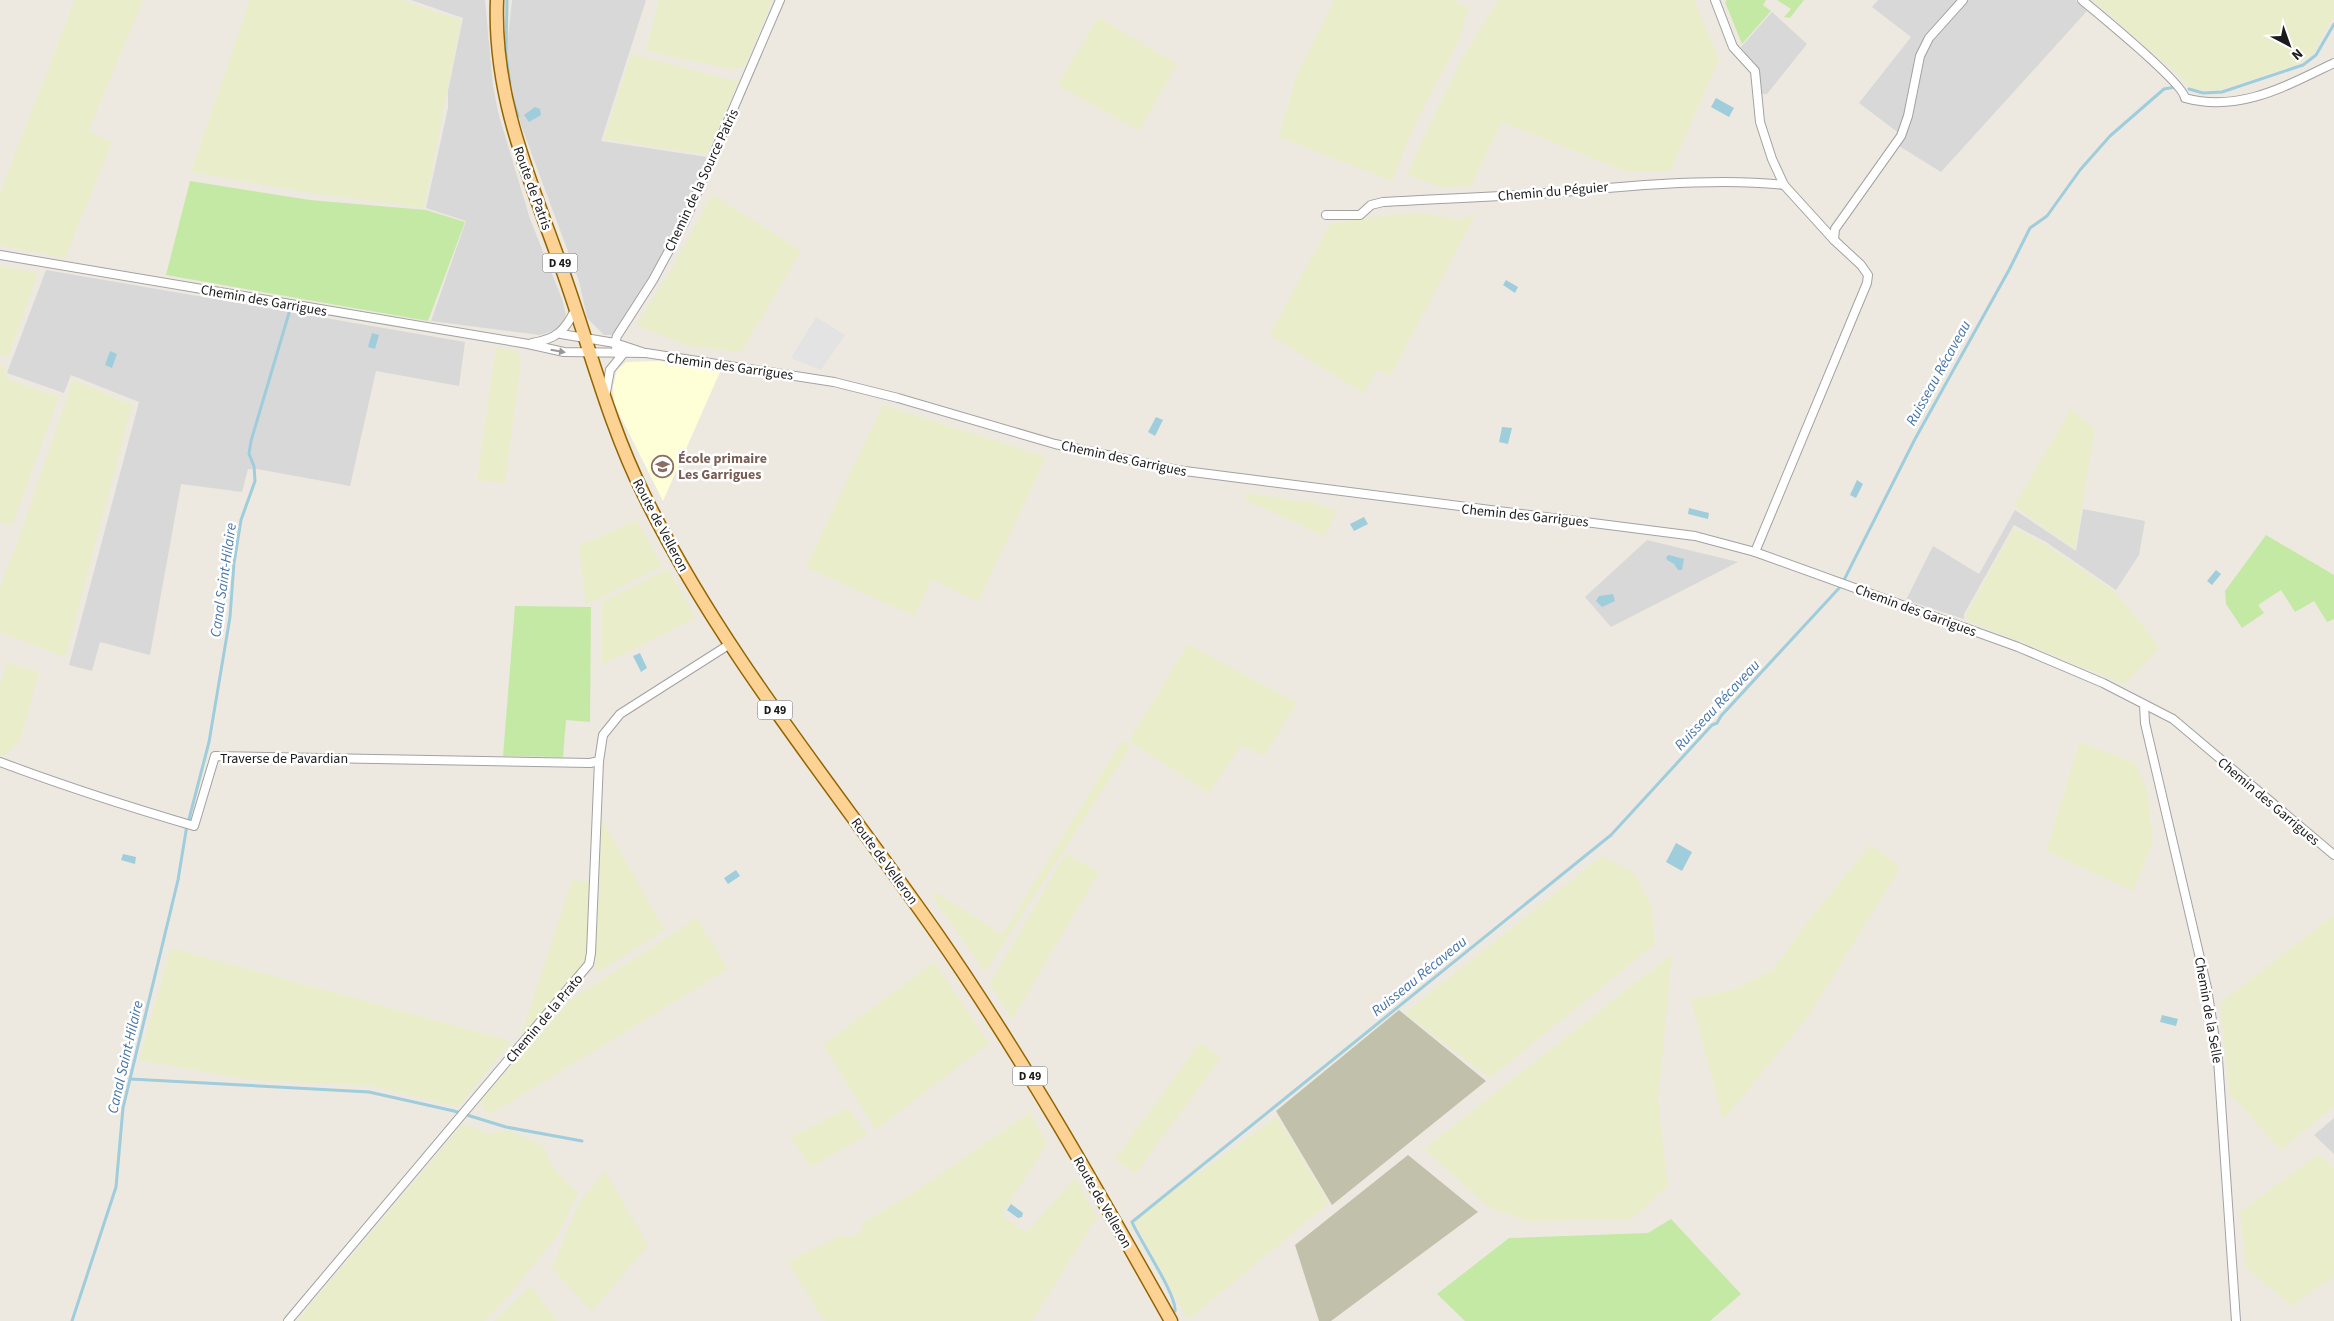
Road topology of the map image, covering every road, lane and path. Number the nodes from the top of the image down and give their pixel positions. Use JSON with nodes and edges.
{"nodes":[{"id":1,"x":497,"y":0,"type":"edge"},
{"id":2,"x":780,"y":0,"type":"edge"},
{"id":3,"x":1715,"y":0,"type":"edge"},
{"id":4,"x":1963,"y":0,"type":"edge"},
{"id":5,"x":2082,"y":0,"type":"edge"},
{"id":6,"x":2334,"y":63,"type":"edge"},
{"id":7,"x":1784,"y":185,"type":"junction"},
{"id":8,"x":1326,"y":216,"type":"dead end"},
{"id":9,"x":1834,"y":240,"type":"junction"},
{"id":10,"x":0,"y":255,"type":"edge"},
{"id":11,"x":576,"y":308,"type":"junction"},
{"id":12,"x":561,"y":334,"type":"junction"},
{"id":13,"x":585,"y":337,"type":"junction"},
{"id":14,"x":615,"y":343,"type":"junction"},
{"id":15,"x":528,"y":344,"type":"junction"},
{"id":16,"x":590,"y":353,"type":"junction"},
{"id":17,"x":620,"y":354,"type":"junction"},
{"id":18,"x":646,"y":354,"type":"junction"},
{"id":19,"x":605,"y":400,"type":"junction"},
{"id":20,"x":1755,"y":552,"type":"junction"},
{"id":21,"x":730,"y":644,"type":"junction"},
{"id":22,"x":2144,"y":705,"type":"junction"},
{"id":23,"x":599,"y":761,"type":"junction"},
{"id":24,"x":0,"y":762,"type":"edge"},
{"id":25,"x":2334,"y":855,"type":"edge"},
{"id":26,"x":288,"y":1321,"type":"edge"},
{"id":27,"x":1171,"y":1321,"type":"edge"},
{"id":28,"x":2236,"y":1321,"type":"edge"}],
"edges":[{"from":1,"to":11,"type":"main road","name":"Route de Patris","number":"D 49"},
{"from":2,"to":14,"type":"street","name":"Chemin de la Source Patris"},
{"from":3,"to":7,"type":"street"},
{"from":4,"to":9,"type":"street"},
{"from":5,"to":6,"type":"street"},
{"from":7,"to":8,"type":"street","name":"Chemin du Péguier"},
{"from":7,"to":9,"type":"street"},
{"from":9,"to":20,"type":"street"},
{"from":10,"to":15,"type":"street","name":"Chemin des Garrigues"},
{"from":11,"to":12,"type":"street"},
{"from":11,"to":13,"type":"main road","name":"Route de Patris","number":"D 49"},
{"from":12,"to":13,"type":"street","name":"Chemin des Garrigues"},
{"from":12,"to":15,"type":"street","name":"Chemin des Garrigues"},
{"from":13,"to":14,"type":"street","name":"Chemin des Garrigues"},
{"from":13,"to":16,"type":"main road","name":"Route de Patris","number":"D 49"},
{"from":14,"to":17,"type":"street"},
{"from":14,"to":18,"type":"street","name":"Chemin des Garrigues"},
{"from":15,"to":16,"type":"street","name":"Chemin des Garrigues","one_way":true},
{"from":16,"to":17,"type":"street","name":"Chemin des Garrigues"},
{"from":16,"to":19,"type":"main road","name":"Route de Patris","number":"D 49"},
{"from":17,"to":18,"type":"street","name":"Chemin des Garrigues"},
{"from":17,"to":19,"type":"street"},
{"from":18,"to":20,"type":"street","name":"Chemin des Garrigues"},
{"from":19,"to":21,"type":"main road","name":"Route de Velleron","number":"D 49"},
{"from":20,"to":22,"type":"street","name":"Chemin des Garrigues"},
{"from":21,"to":23,"type":"street","name":"Chemin de la Prato"},
{"from":21,"to":27,"type":"main road","name":"Route de Velleron","number":"D 49"},
{"from":22,"to":25,"type":"street","name":"Chemin des Garrigues"},
{"from":22,"to":28,"type":"street","name":"Chemin de la Selle"},
{"from":23,"to":24,"type":"street","name":"Traverse de Pavardian"},
{"from":23,"to":26,"type":"street","name":"Chemin de la Prato"}]}
